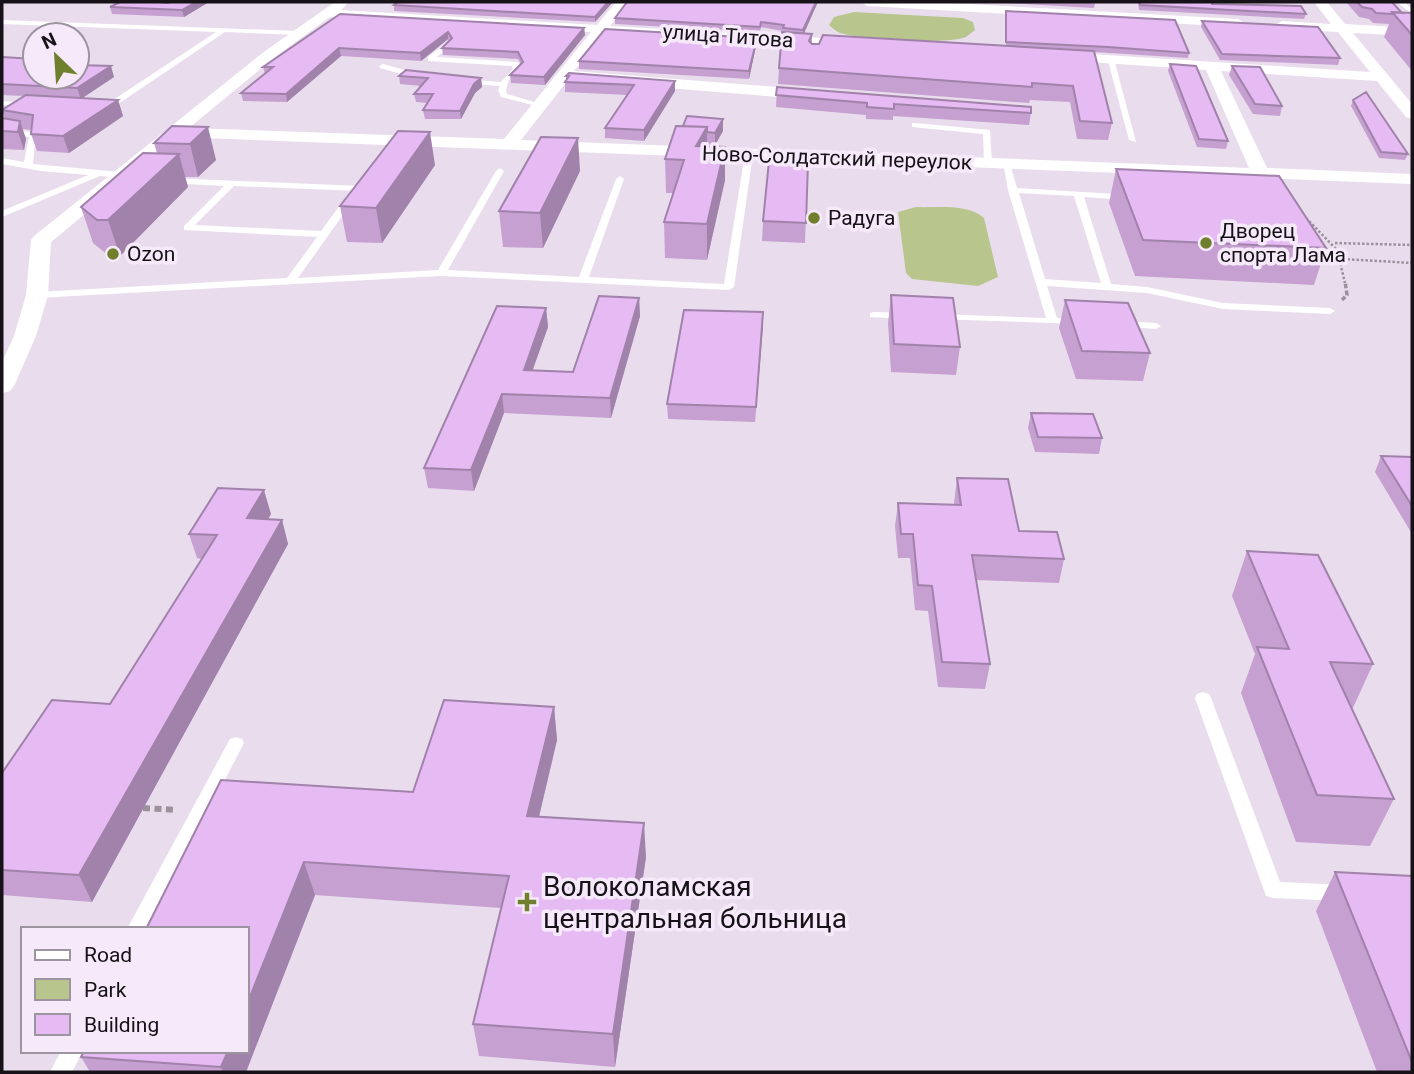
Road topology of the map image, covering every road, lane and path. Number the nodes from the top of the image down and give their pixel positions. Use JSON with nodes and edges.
{"nodes":[{"id":1,"x":344,"y":2,"type":"edge"},
{"id":2,"x":622,"y":2,"type":"edge"},
{"id":3,"x":867,"y":2,"type":"edge"},
{"id":4,"x":1124,"y":2,"type":"edge"},
{"id":5,"x":1320,"y":2,"type":"edge"},
{"id":6,"x":1400,"y":2,"type":"edge"},
{"id":7,"x":894,"y":3,"type":"edge"},
{"id":8,"x":1412,"y":12,"type":"edge"},
{"id":9,"x":325,"y":13,"type":"junction"},
{"id":10,"x":1124,"y":16,"type":"junction"},
{"id":11,"x":2,"y":22,"type":"edge"},
{"id":12,"x":602,"y":28,"type":"junction"},
{"id":13,"x":1343,"y":29,"type":"junction"},
{"id":14,"x":224,"y":30,"type":"junction"},
{"id":15,"x":1412,"y":32,"type":"edge"},
{"id":16,"x":299,"y":33,"type":"junction"},
{"id":17,"x":448,"y":44,"type":"edge"},
{"id":18,"x":876,"y":45,"type":"edge"},
{"id":19,"x":1041,"y":55,"type":"edge"},
{"id":20,"x":431,"y":59,"type":"junction"},
{"id":21,"x":1110,"y":59,"type":"junction"},
{"id":22,"x":1211,"y":65,"type":"junction"},
{"id":23,"x":383,"y":66,"type":"dead end"},
{"id":24,"x":412,"y":75,"type":"junction"},
{"id":25,"x":563,"y":75,"type":"junction"},
{"id":26,"x":423,"y":77,"type":"edge"},
{"id":27,"x":1382,"y":77,"type":"junction"},
{"id":28,"x":450,"y":80,"type":"edge"},
{"id":29,"x":504,"y":84,"type":"junction"},
{"id":30,"x":828,"y":96,"type":"edge"},
{"id":31,"x":2,"y":103,"type":"edge"},
{"id":32,"x":39,"y":105,"type":"edge"},
{"id":33,"x":540,"y":105,"type":"junction"},
{"id":34,"x":1409,"y":106,"type":"edge"},
{"id":35,"x":89,"y":107,"type":"edge"},
{"id":36,"x":915,"y":125,"type":"dead end"},
{"id":37,"x":2,"y":130,"type":"edge"},
{"id":38,"x":177,"y":132,"type":"junction"},
{"id":39,"x":1133,"y":140,"type":"dead end"},
{"id":40,"x":508,"y":145,"type":"junction"},
{"id":41,"x":749,"y":154,"type":"junction"},
{"id":42,"x":2,"y":161,"type":"edge"},
{"id":43,"x":997,"y":164,"type":"junction"},
{"id":44,"x":28,"y":165,"type":"junction"},
{"id":45,"x":500,"y":171,"type":"dead end"},
{"id":46,"x":1261,"y":173,"type":"junction"},
{"id":47,"x":115,"y":177,"type":"junction"},
{"id":48,"x":365,"y":178,"type":"edge"},
{"id":49,"x":620,"y":178,"type":"dead end"},
{"id":50,"x":1412,"y":179,"type":"edge"},
{"id":51,"x":154,"y":180,"type":"edge"},
{"id":52,"x":232,"y":183,"type":"junction"},
{"id":53,"x":358,"y":188,"type":"junction"},
{"id":54,"x":1013,"y":190,"type":"junction"},
{"id":55,"x":1078,"y":194,"type":"junction"},
{"id":56,"x":1145,"y":197,"type":"edge"},
{"id":57,"x":2,"y":214,"type":"edge"},
{"id":58,"x":1306,"y":218,"type":"edge"},
{"id":59,"x":324,"y":234,"type":"junction"},
{"id":60,"x":1335,"y":243,"type":"junction"},
{"id":61,"x":1412,"y":245,"type":"edge"},
{"id":62,"x":1343,"y":259,"type":"junction"},
{"id":63,"x":1412,"y":263,"type":"edge"},
{"id":64,"x":441,"y":273,"type":"junction"},
{"id":65,"x":583,"y":279,"type":"junction"},
{"id":66,"x":290,"y":281,"type":"junction"},
{"id":67,"x":1040,"y":282,"type":"junction"},
{"id":68,"x":1107,"y":287,"type":"junction"},
{"id":69,"x":37,"y":295,"type":"junction"},
{"id":70,"x":1330,"y":311,"type":"joint"},
{"id":71,"x":874,"y":315,"type":"dead end"},
{"id":72,"x":915,"y":316,"type":"edge"},
{"id":73,"x":928,"y":316,"type":"edge"},
{"id":74,"x":1052,"y":321,"type":"junction"},
{"id":75,"x":1091,"y":323,"type":"edge"},
{"id":76,"x":1104,"y":324,"type":"edge"},
{"id":77,"x":1156,"y":327,"type":"dead end"},
{"id":78,"x":25,"y":337,"type":"junction"},
{"id":79,"x":2,"y":338,"type":"edge"},
{"id":80,"x":2,"y":386,"type":"edge"},
{"id":81,"x":1203,"y":698,"type":"dead end"},
{"id":82,"x":236,"y":743,"type":"dead end"},
{"id":83,"x":1357,"y":893,"type":"edge"},
{"id":84,"x":138,"y":927,"type":"edge"},
{"id":85,"x":71,"y":1053,"type":"edge"},
{"id":86,"x":61,"y":1072,"type":"edge"}],
"edges":[{"from":1,"to":9,"type":"street"},
{"from":2,"to":12,"type":"street"},
{"from":3,"to":7,"type":"street"},
{"from":4,"to":10,"type":"street"},
{"from":5,"to":13,"type":"street"},
{"from":6,"to":8,"type":"lane"},
{"from":7,"to":10,"type":"street"},
{"from":9,"to":12,"type":"street","name":"улица Титова"},
{"from":9,"to":16,"type":"street"},
{"from":10,"to":13,"type":"street"},
{"from":11,"to":14,"type":"lane"},
{"from":12,"to":18,"type":"street","name":"улица Титова"},
{"from":12,"to":25,"type":"street"},
{"from":13,"to":15,"type":"street"},
{"from":13,"to":27,"type":"street"},
{"from":14,"to":16,"type":"lane"},
{"from":14,"to":35,"type":"lane"},
{"from":16,"to":38,"type":"street"},
{"from":17,"to":20,"type":"lane"},
{"from":19,"to":21,"type":"street"},
{"from":20,"to":24,"type":"lane"},
{"from":20,"to":29,"type":"lane"},
{"from":21,"to":22,"type":"street"},
{"from":21,"to":39,"type":"lane"},
{"from":22,"to":27,"type":"street"},
{"from":22,"to":46,"type":"street"},
{"from":23,"to":24,"type":"lane"},
{"from":24,"to":26,"type":"lane"},
{"from":25,"to":30,"type":"street"},
{"from":25,"to":33,"type":"street"},
{"from":27,"to":34,"type":"street"},
{"from":28,"to":29,"type":"lane"},
{"from":29,"to":33,"type":"lane"},
{"from":31,"to":32,"type":"lane"},
{"from":33,"to":40,"type":"street"},
{"from":36,"to":43,"type":"lane"},
{"from":37,"to":44,"type":"lane"},
{"from":38,"to":40,"type":"street","name":"Ново-Солдатский переулок"},
{"from":38,"to":47,"type":"street"},
{"from":40,"to":41,"type":"street","name":"Ново-Солдатский переулок"},
{"from":41,"to":43,"type":"street","name":"Ново-Солдатский переулок"},
{"from":41,"to":65,"type":"lane"},
{"from":42,"to":44,"type":"lane"},
{"from":43,"to":46,"type":"street","name":"Ново-Солдатский переулок"},
{"from":43,"to":54,"type":"lane"},
{"from":44,"to":47,"type":"lane"},
{"from":45,"to":64,"type":"lane"},
{"from":46,"to":50,"type":"street","name":"Ново-Солдатский переулок"},
{"from":47,"to":57,"type":"lane"},
{"from":47,"to":69,"type":"street"},
{"from":48,"to":53,"type":"lane"},
{"from":49,"to":65,"type":"lane"},
{"from":51,"to":52,"type":"lane"},
{"from":52,"to":53,"type":"lane"},
{"from":52,"to":59,"type":"lane"},
{"from":53,"to":59,"type":"lane"},
{"from":54,"to":55,"type":"lane"},
{"from":54,"to":67,"type":"lane"},
{"from":55,"to":56,"type":"lane"},
{"from":55,"to":68,"type":"lane"},
{"from":58,"to":60,"type":"path"},
{"from":59,"to":66,"type":"lane"},
{"from":60,"to":61,"type":"path"},
{"from":60,"to":62,"type":"path"},
{"from":62,"to":63,"type":"path"},
{"from":62,"to":70,"type":"path"},
{"from":64,"to":65,"type":"lane"},
{"from":64,"to":66,"type":"lane"},
{"from":66,"to":69,"type":"lane"},
{"from":67,"to":68,"type":"lane"},
{"from":67,"to":74,"type":"lane"},
{"from":68,"to":70,"type":"lane"},
{"from":69,"to":78,"type":"street"},
{"from":71,"to":72,"type":"lane"},
{"from":73,"to":74,"type":"lane"},
{"from":74,"to":75,"type":"lane"},
{"from":76,"to":77,"type":"lane"},
{"from":78,"to":79,"type":"street"},
{"from":78,"to":80,"type":"street"},
{"from":81,"to":83,"type":"lane"},
{"from":82,"to":84,"type":"lane"},
{"from":85,"to":86,"type":"lane"}]}
